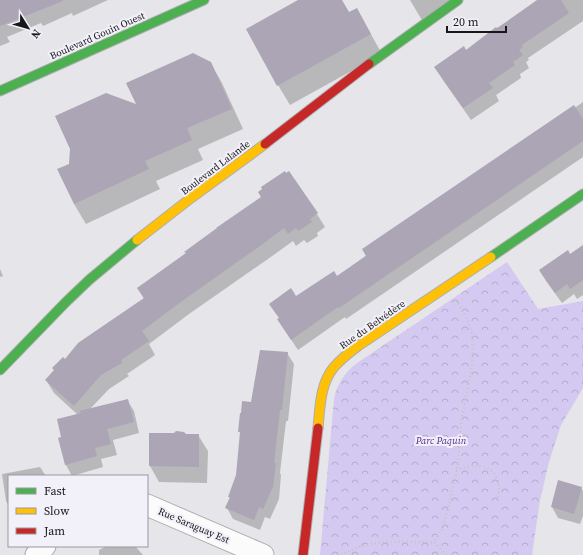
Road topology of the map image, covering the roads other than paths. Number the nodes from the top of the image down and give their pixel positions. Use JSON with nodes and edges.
{"nodes":[{"id":1,"x":204,"y":0,"type":"edge"},
{"id":2,"x":458,"y":0,"type":"edge"},
{"id":3,"x":0,"y":91,"type":"edge"},
{"id":4,"x":583,"y":194,"type":"edge"},
{"id":5,"x":0,"y":370,"type":"edge"},
{"id":6,"x":148,"y":505,"type":"edge"},
{"id":7,"x":44,"y":547,"type":"edge"},
{"id":8,"x":36,"y":555,"type":"edge"},
{"id":9,"x":263,"y":555,"type":"edge"},
{"id":10,"x":304,"y":555,"type":"edge"}],
"edges":[{"from":1,"to":3,"type":"street","name":"Boulevard Gouin Ouest"},
{"from":2,"to":5,"type":"street","name":"Boulevard Lalande"},
{"from":4,"to":10,"type":"street","name":"Rue du Belvédère"},
{"from":6,"to":9,"type":"street","name":"Rue Saraguay Est"},
{"from":7,"to":8,"type":"street"}]}
